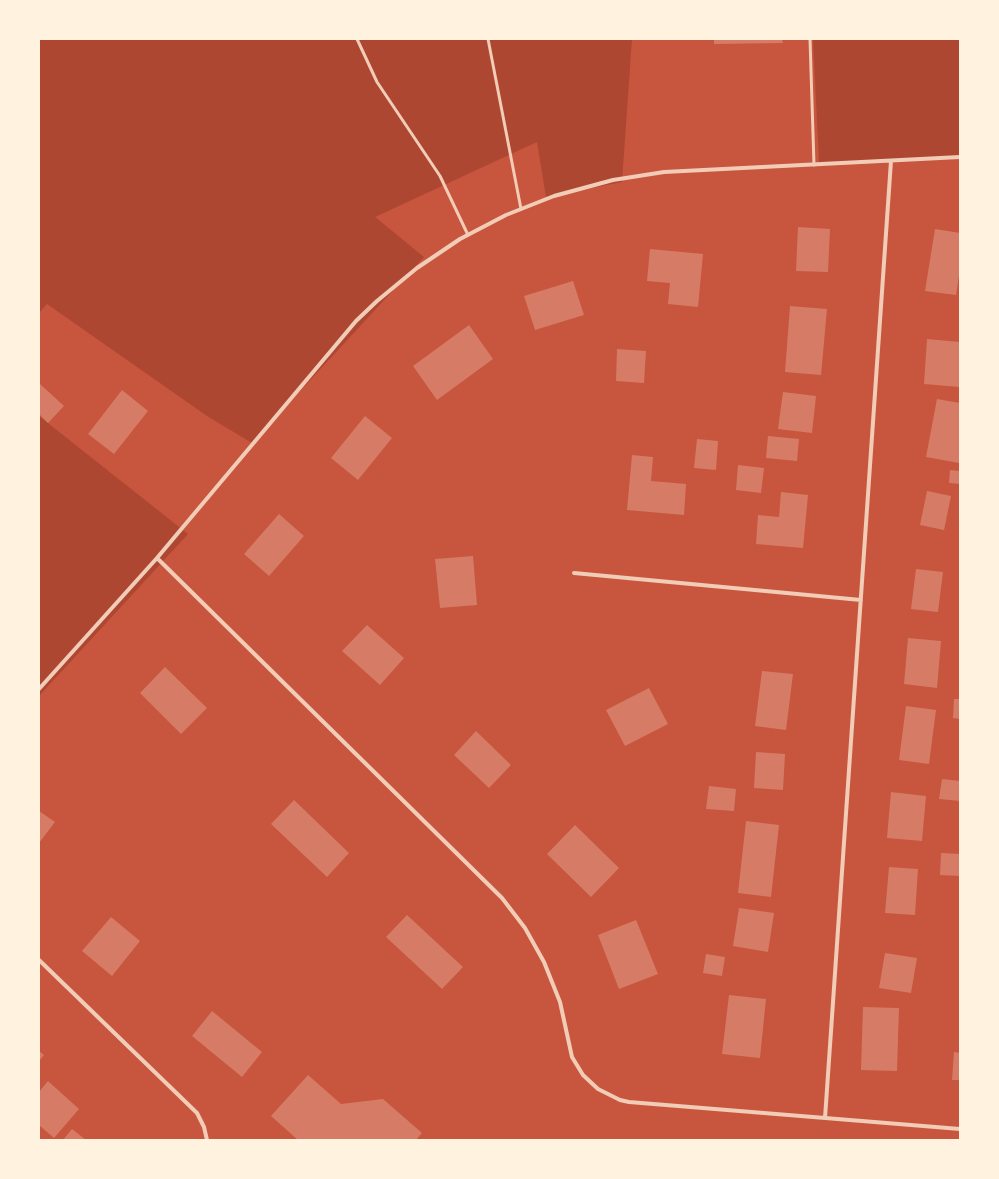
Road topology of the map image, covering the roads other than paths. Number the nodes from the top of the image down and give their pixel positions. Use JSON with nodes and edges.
{"nodes":[{"id":1,"x":357,"y":39,"type":"edge"},
{"id":2,"x":488,"y":39,"type":"edge"},
{"id":3,"x":810,"y":39,"type":"edge"},
{"id":4,"x":960,"y":157,"type":"edge"},
{"id":5,"x":892,"y":161,"type":"junction"},
{"id":6,"x":814,"y":165,"type":"junction"},
{"id":7,"x":521,"y":209,"type":"junction"},
{"id":8,"x":468,"y":235,"type":"junction"},
{"id":9,"x":157,"y":558,"type":"junction"},
{"id":10,"x":574,"y":573,"type":"dead end"},
{"id":11,"x":861,"y":600,"type":"junction"},
{"id":12,"x":39,"y":689,"type":"edge"},
{"id":13,"x":39,"y":960,"type":"edge"},
{"id":14,"x":825,"y":1118,"type":"junction"},
{"id":15,"x":960,"y":1129,"type":"edge"},
{"id":16,"x":207,"y":1140,"type":"edge"}],
"edges":[{"from":1,"to":8,"type":"lane"},
{"from":2,"to":7,"type":"lane"},
{"from":3,"to":6,"type":"lane"},
{"from":4,"to":5,"type":"street"},
{"from":5,"to":6,"type":"street"},
{"from":5,"to":11,"type":"street"},
{"from":6,"to":7,"type":"street"},
{"from":7,"to":8,"type":"street"},
{"from":8,"to":9,"type":"street"},
{"from":9,"to":12,"type":"street"},
{"from":9,"to":14,"type":"street"},
{"from":10,"to":11,"type":"street"},
{"from":11,"to":14,"type":"street"},
{"from":13,"to":16,"type":"street"},
{"from":14,"to":15,"type":"street"}]}
